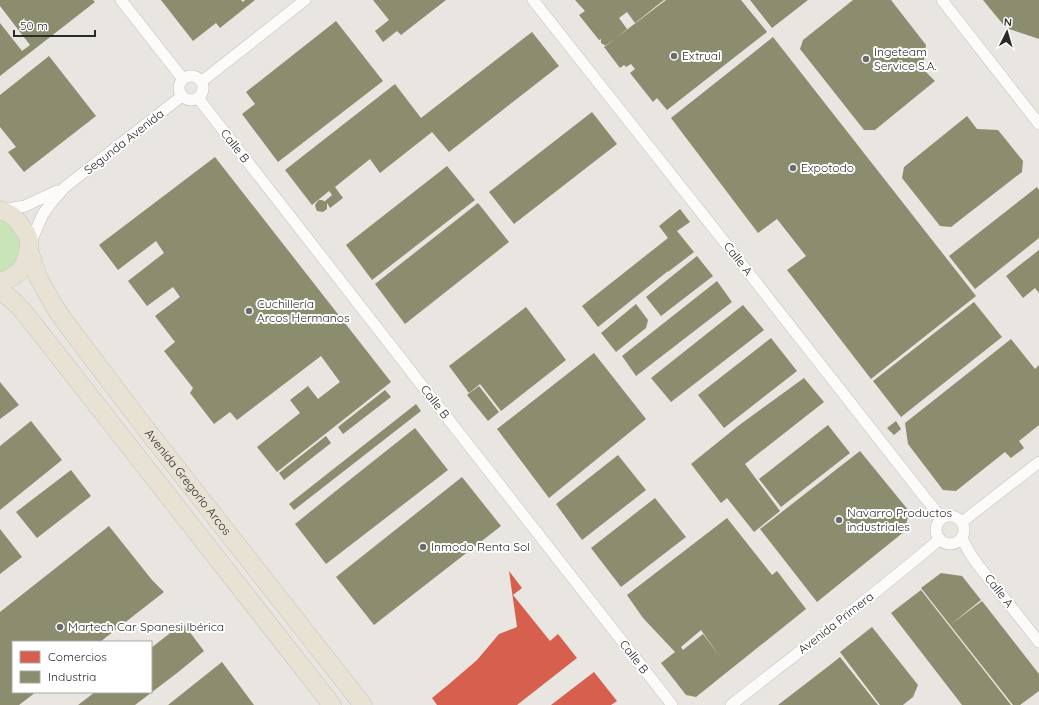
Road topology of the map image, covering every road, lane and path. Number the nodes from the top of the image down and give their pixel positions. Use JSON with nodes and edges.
{"nodes":[{"id":1,"x":121,"y":0,"type":"edge"},
{"id":2,"x":305,"y":0,"type":"edge"},
{"id":3,"x":533,"y":0,"type":"edge"},
{"id":4,"x":942,"y":0,"type":"edge"},
{"id":5,"x":183,"y":79,"type":"junction"},
{"id":6,"x":201,"y":82,"type":"junction"},
{"id":7,"x":182,"y":96,"type":"junction"},
{"id":8,"x":198,"y":98,"type":"junction"},
{"id":9,"x":1039,"y":124,"type":"edge"},
{"id":10,"x":65,"y":187,"type":"junction"},
{"id":11,"x":0,"y":210,"type":"edge"},
{"id":12,"x":29,"y":248,"type":"junction"},
{"id":13,"x":0,"y":282,"type":"edge"},
{"id":14,"x":0,"y":291,"type":"edge"},
{"id":15,"x":1039,"y":462,"type":"edge"},
{"id":16,"x":942,"y":518,"type":"junction"},
{"id":17,"x":962,"y":522,"type":"junction"},
{"id":18,"x":962,"y":538,"type":"junction"},
{"id":19,"x":940,"y":539,"type":"junction"},
{"id":20,"x":1039,"y":642,"type":"edge"},
{"id":21,"x":332,"y":705,"type":"edge"},
{"id":22,"x":363,"y":705,"type":"edge"},
{"id":23,"x":672,"y":705,"type":"edge"},
{"id":24,"x":731,"y":705,"type":"edge"}],
"edges":[{"from":1,"to":5,"type":"street"},
{"from":2,"to":6,"type":"street"},
{"from":3,"to":16,"type":"street","name":"Calle A"},
{"from":4,"to":9,"type":"street"},
{"from":5,"to":6,"type":"street"},
{"from":5,"to":7,"type":"street"},
{"from":6,"to":8,"type":"street"},
{"from":7,"to":8,"type":"street"},
{"from":7,"to":10,"type":"street","name":"Segunda Avenida"},
{"from":8,"to":23,"type":"street","name":"Calle B"},
{"from":10,"to":11,"type":"street"},
{"from":10,"to":12,"type":"street"},
{"from":11,"to":12,"type":"main road","name":"Avenida Gregorio Arcos"},
{"from":12,"to":13,"type":"main road"},
{"from":12,"to":22,"type":"main road","name":"Avenida Gregorio Arcos"},
{"from":14,"to":21,"type":"main road","name":"Avenida Gregorio Arcos"},
{"from":15,"to":17,"type":"street"},
{"from":16,"to":17,"type":"street"},
{"from":16,"to":19,"type":"street"},
{"from":17,"to":18,"type":"street"},
{"from":18,"to":19,"type":"street"},
{"from":18,"to":20,"type":"street","name":"Calle A"},
{"from":19,"to":24,"type":"street","name":"Avenida Primera"}]}
